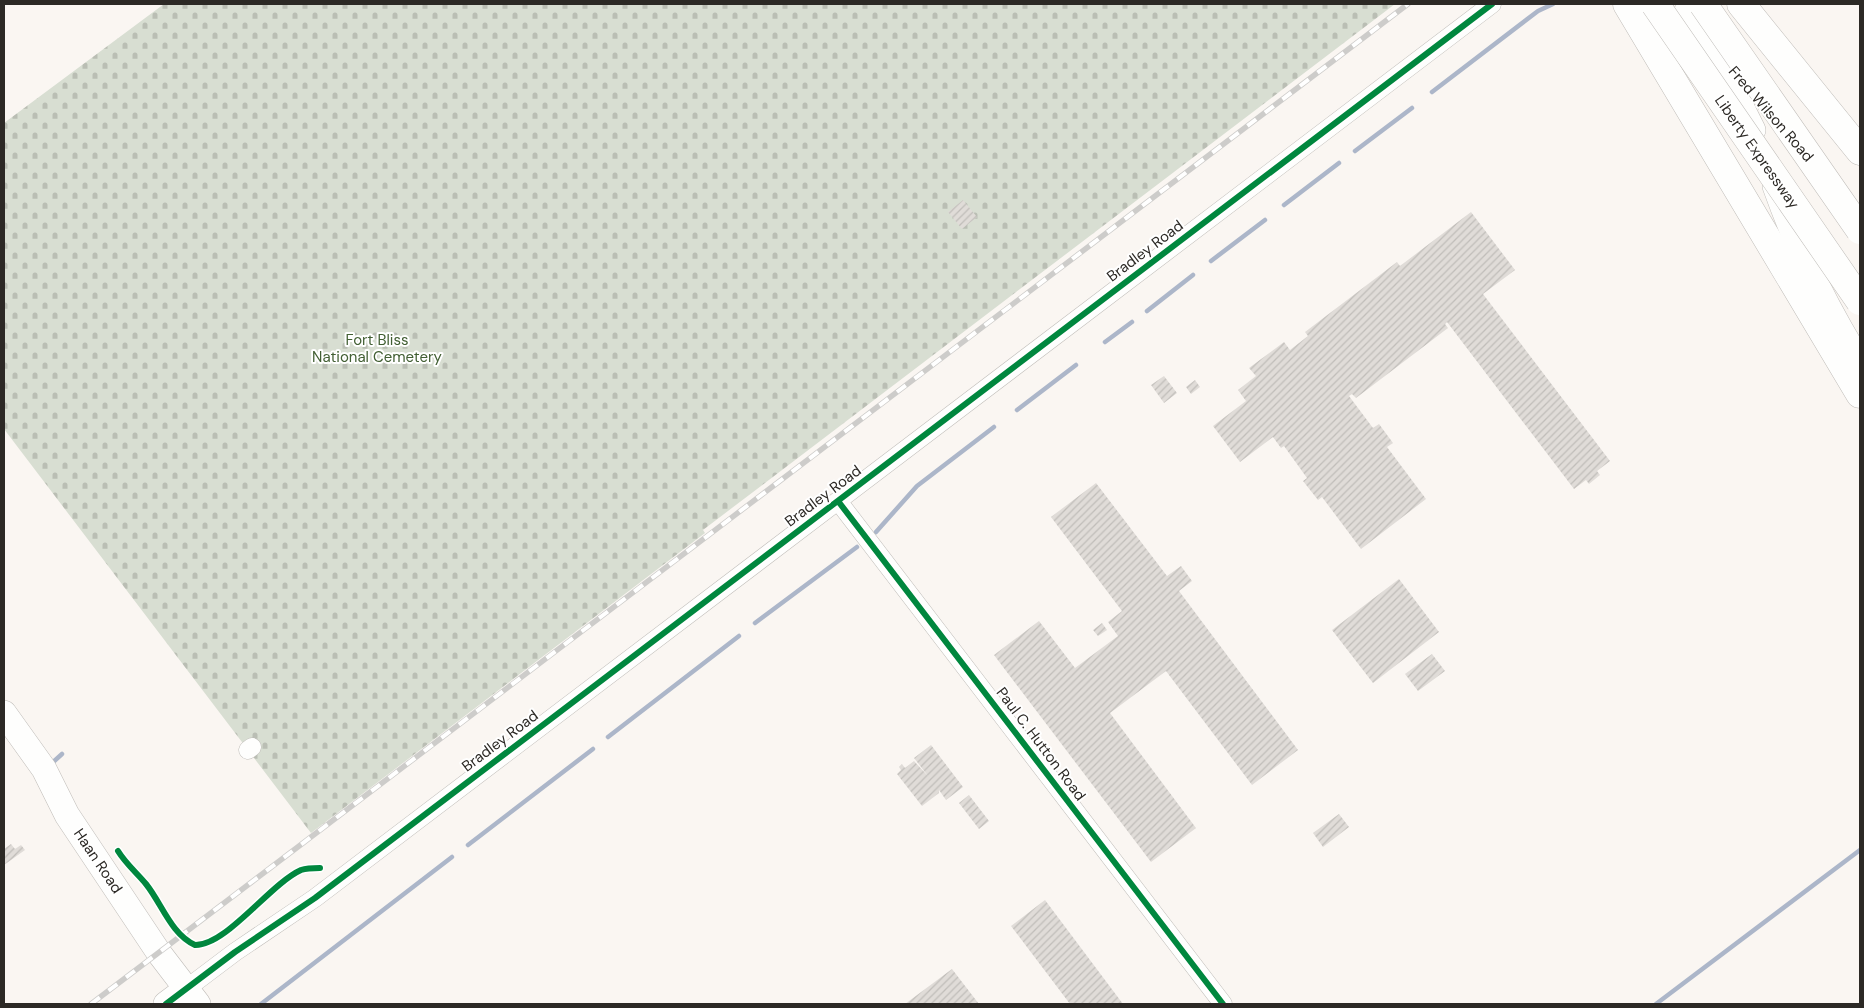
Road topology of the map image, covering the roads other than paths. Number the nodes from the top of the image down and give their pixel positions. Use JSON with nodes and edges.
{"nodes":[{"id":1,"x":1492,"y":4,"type":"edge"},
{"id":2,"x":1627,"y":4,"type":"edge"},
{"id":3,"x":1655,"y":4,"type":"edge"},
{"id":4,"x":1741,"y":4,"type":"edge"},
{"id":5,"x":1690,"y":7,"type":"edge"},
{"id":6,"x":1860,"y":151,"type":"edge"},
{"id":7,"x":1860,"y":212,"type":"edge"},
{"id":8,"x":1860,"y":230,"type":"edge"},
{"id":9,"x":1860,"y":301,"type":"edge"},
{"id":10,"x":1860,"y":362,"type":"edge"},
{"id":11,"x":1860,"y":394,"type":"edge"},
{"id":12,"x":838,"y":501,"type":"junction"},
{"id":13,"x":4,"y":713,"type":"edge"},
{"id":14,"x":192,"y":996,"type":"edge"},
{"id":15,"x":166,"y":1004,"type":"edge"},
{"id":16,"x":1223,"y":1004,"type":"edge"}],
"edges":[{"from":1,"to":12,"type":"street","name":"Bradley Road"},
{"from":2,"to":11,"type":"highway"},
{"from":3,"to":9,"type":"highway","name":"Liberty Expressway","bridge":true},
{"from":4,"to":6,"type":"highway"},
{"from":5,"to":7,"type":"main road","name":"Fred Wilson Road"},
{"from":5,"to":8,"type":"highway","bridge":true},
{"from":5,"to":10,"type":"main road","name":"Fred Wilson Road"},
{"from":12,"to":14,"type":"street","name":"Bradley Road"},
{"from":12,"to":16,"type":"street","name":"Paul C. Hutton Road"},
{"from":13,"to":14,"type":"main road","name":"Haan Road"},
{"from":14,"to":15,"type":"main road","name":"Bradley Road"}]}
